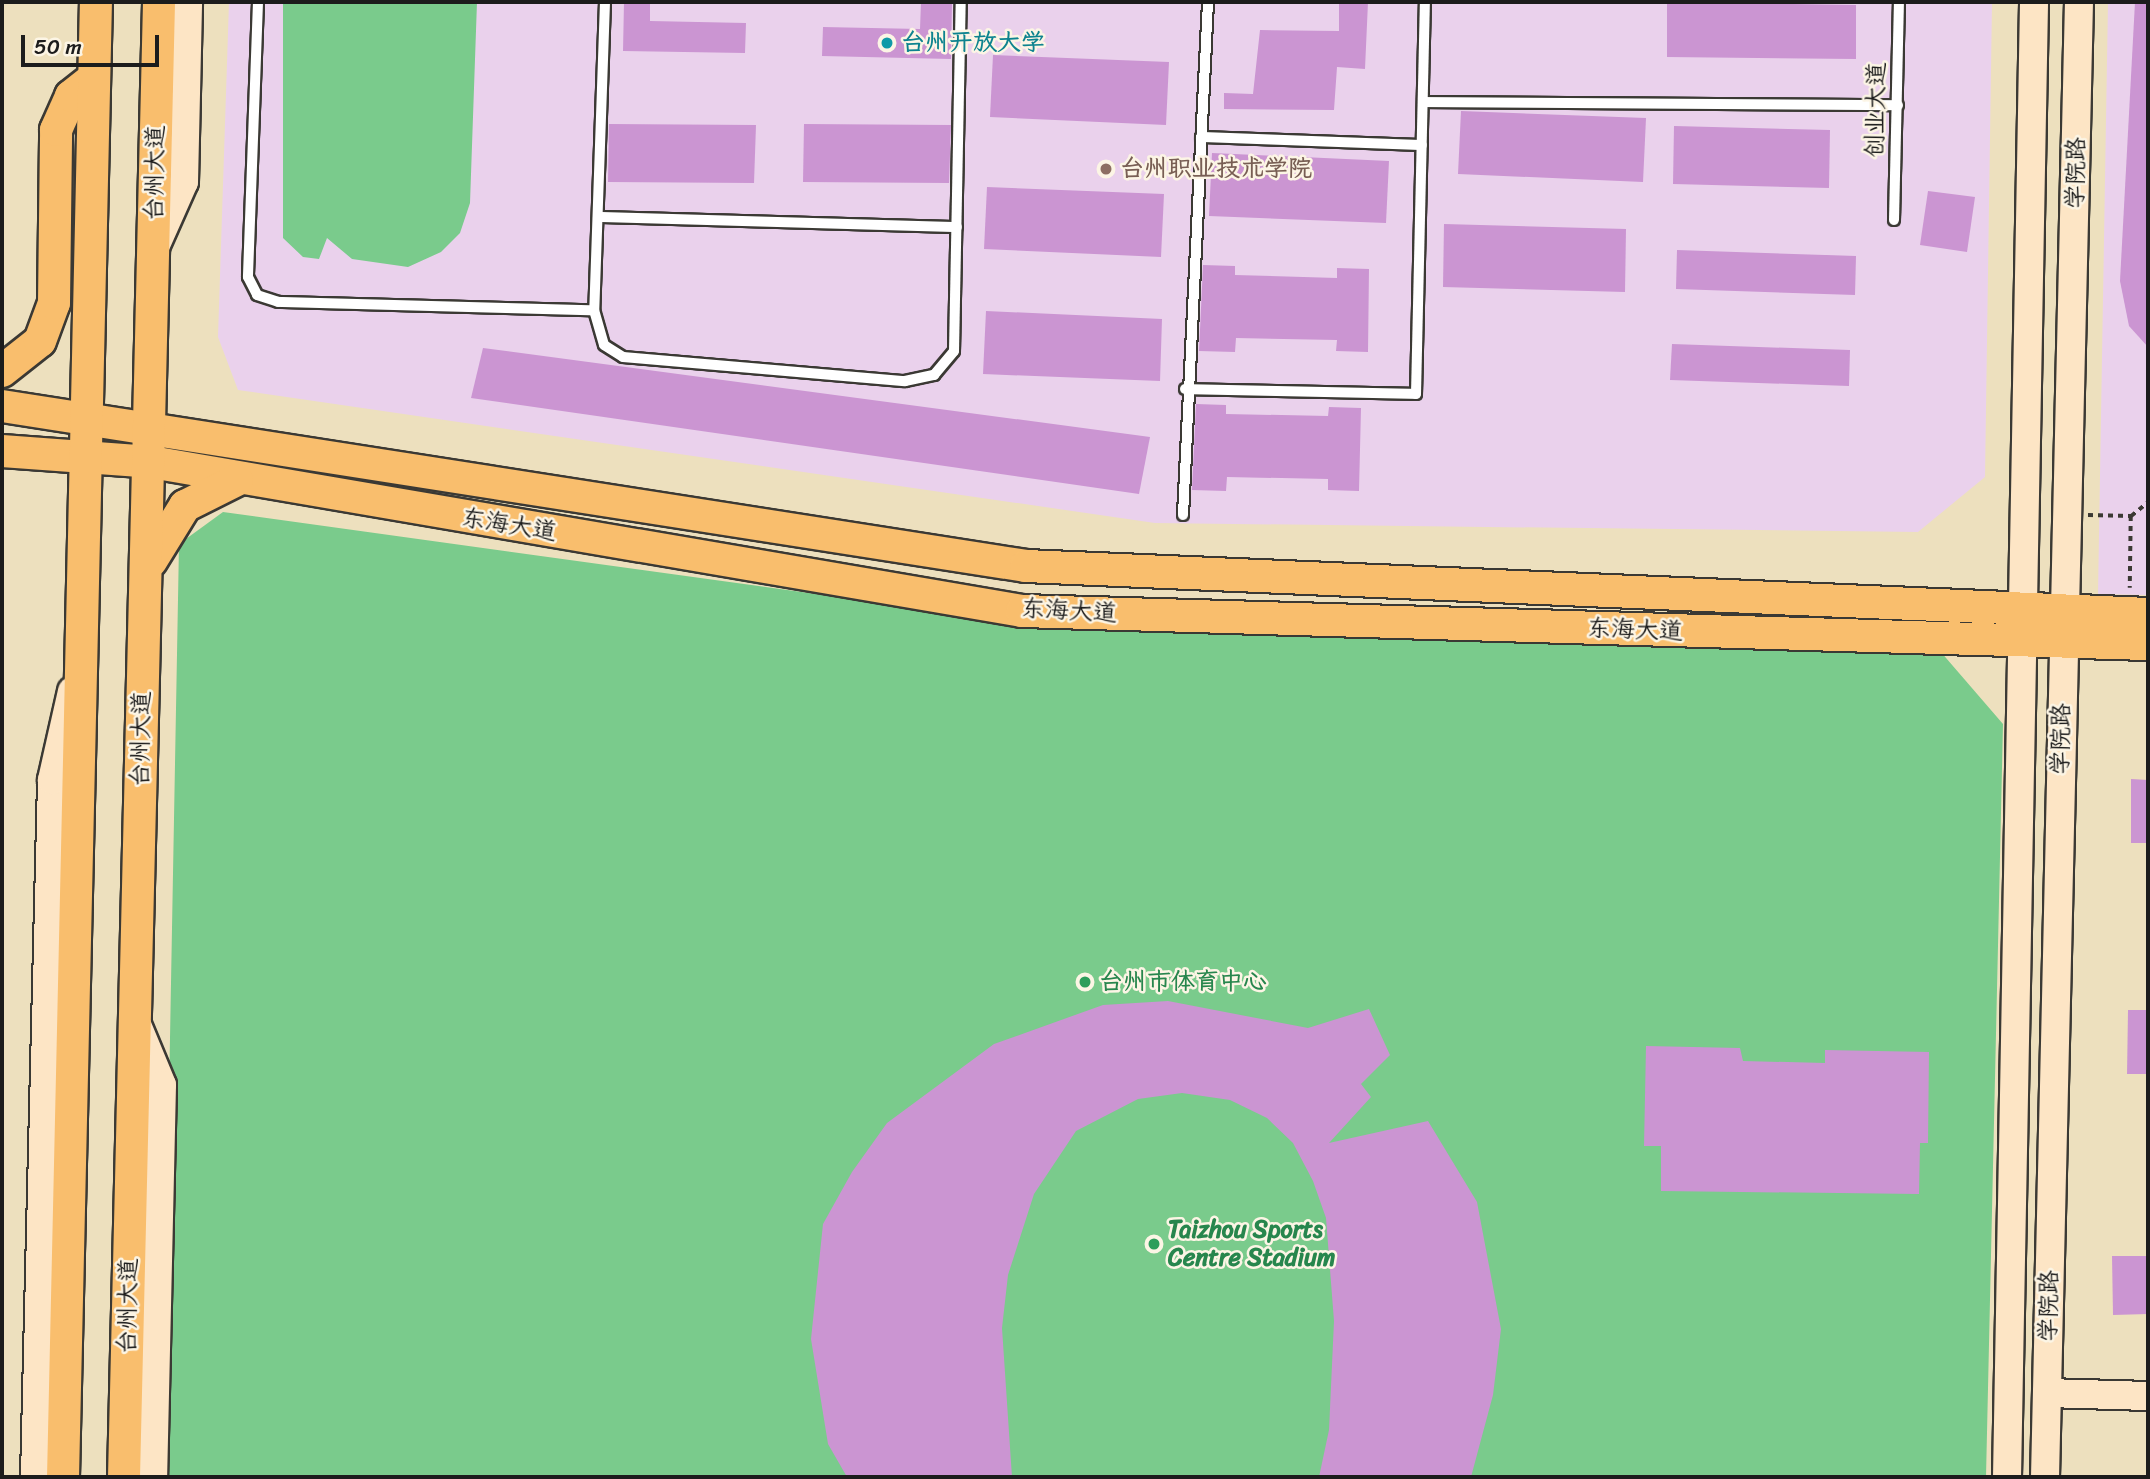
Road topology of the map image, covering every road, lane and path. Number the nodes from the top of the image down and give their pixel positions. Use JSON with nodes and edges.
{"nodes":[{"id":1,"x":96,"y":2,"type":"edge"},
{"id":2,"x":159,"y":2,"type":"edge"},
{"id":3,"x":188,"y":2,"type":"edge"},
{"id":4,"x":258,"y":2,"type":"edge"},
{"id":5,"x":605,"y":2,"type":"edge"},
{"id":6,"x":961,"y":2,"type":"edge"},
{"id":7,"x":1208,"y":2,"type":"edge"},
{"id":8,"x":1425,"y":2,"type":"edge"},
{"id":9,"x":1899,"y":2,"type":"edge"},
{"id":10,"x":2035,"y":2,"type":"edge"},
{"id":11,"x":2079,"y":2,"type":"edge"},
{"id":12,"x":94,"y":78,"type":"junction"},
{"id":13,"x":1423,"y":102,"type":"junction"},
{"id":14,"x":1898,"y":105,"type":"junction"},
{"id":15,"x":1201,"y":137,"type":"junction"},
{"id":16,"x":1422,"y":145,"type":"junction"},
{"id":17,"x":598,"y":218,"type":"junction"},
{"id":18,"x":1894,"y":220,"type":"dead end"},
{"id":19,"x":957,"y":227,"type":"junction"},
{"id":20,"x":153,"y":249,"type":"junction"},
{"id":21,"x":594,"y":310,"type":"junction"},
{"id":22,"x":2,"y":371,"type":"edge"},
{"id":23,"x":1185,"y":389,"type":"junction"},
{"id":24,"x":2,"y":406,"type":"edge"},
{"id":25,"x":88,"y":418,"type":"junction"},
{"id":26,"x":149,"y":426,"type":"junction"},
{"id":27,"x":2,"y":451,"type":"edge"},
{"id":28,"x":87,"y":455,"type":"junction"},
{"id":29,"x":151,"y":463,"type":"junction"},
{"id":30,"x":237,"y":480,"type":"junction"},
{"id":31,"x":2148,"y":502,"type":"edge"},
{"id":32,"x":1183,"y":515,"type":"dead end"},
{"id":33,"x":2068,"y":515,"type":"junction"},
{"id":34,"x":2131,"y":516,"type":"junction"},
{"id":35,"x":145,"y":575,"type":"junction"},
{"id":36,"x":2139,"y":614,"type":"edge"},
{"id":37,"x":2024,"y":627,"type":"junction"},
{"id":38,"x":2065,"y":628,"type":"junction"},
{"id":39,"x":2148,"y":644,"type":"edge"},
{"id":40,"x":82,"y":647,"type":"junction"},
{"id":41,"x":135,"y":1018,"type":"junction"},
{"id":42,"x":2047,"y":1393,"type":"junction"},
{"id":43,"x":2148,"y":1396,"type":"edge"},
{"id":44,"x":34,"y":1477,"type":"edge"},
{"id":45,"x":63,"y":1477,"type":"edge"},
{"id":46,"x":124,"y":1477,"type":"edge"},
{"id":47,"x":153,"y":1477,"type":"edge"},
{"id":48,"x":2007,"y":1477,"type":"edge"},
{"id":49,"x":2045,"y":1477,"type":"edge"}],
"edges":[{"from":1,"to":12,"type":"main road"},
{"from":2,"to":20,"type":"main road","name":"台州大道"},
{"from":3,"to":20,"type":"main road"},
{"from":4,"to":21,"type":"lane"},
{"from":5,"to":17,"type":"lane"},
{"from":6,"to":19,"type":"lane"},
{"from":7,"to":15,"type":"lane"},
{"from":8,"to":13,"type":"lane"},
{"from":9,"to":14,"type":"lane","name":"创业大道"},
{"from":10,"to":37,"type":"main road","name":"学院路"},
{"from":11,"to":33,"type":"main road","name":"学院路"},
{"from":12,"to":22,"type":"main road"},
{"from":12,"to":25,"type":"main road"},
{"from":13,"to":14,"type":"lane"},
{"from":13,"to":16,"type":"lane"},
{"from":14,"to":18,"type":"lane","name":"创业大道"},
{"from":15,"to":16,"type":"lane"},
{"from":15,"to":23,"type":"lane"},
{"from":16,"to":23,"type":"lane"},
{"from":17,"to":19,"type":"lane"},
{"from":17,"to":21,"type":"lane"},
{"from":19,"to":21,"type":"lane"},
{"from":20,"to":26,"type":"main road","name":"台州大道"},
{"from":23,"to":32,"type":"lane"},
{"from":24,"to":25,"type":"main road","name":"东海大道"},
{"from":25,"to":26,"type":"main road","name":"东海大道"},
{"from":25,"to":28,"type":"main road"},
{"from":26,"to":29,"type":"main road","name":"台州大道"},
{"from":26,"to":37,"type":"main road","name":"东海大道"},
{"from":27,"to":28,"type":"main road","name":"东海大道"},
{"from":28,"to":29,"type":"main road","name":"东海大道"},
{"from":28,"to":40,"type":"main road"},
{"from":29,"to":30,"type":"main road","name":"东海大道"},
{"from":29,"to":35,"type":"main road","name":"台州大道"},
{"from":30,"to":35,"type":"main road"},
{"from":30,"to":37,"type":"main road","name":"东海大道"},
{"from":31,"to":34,"type":"path"},
{"from":33,"to":34,"type":"path"},
{"from":33,"to":38,"type":"main road","name":"学院路"},
{"from":34,"to":36,"type":"path"},
{"from":35,"to":41,"type":"main road","name":"台州大道"},
{"from":36,"to":38,"type":"main road","name":"东海大道"},
{"from":37,"to":38,"type":"main road","name":"东海大道"},
{"from":37,"to":48,"type":"main road","name":"学院路"},
{"from":38,"to":39,"type":"main road","name":"东海大道"},
{"from":38,"to":42,"type":"main road","name":"学院路"},
{"from":40,"to":44,"type":"main road"},
{"from":40,"to":45,"type":"main road"},
{"from":41,"to":46,"type":"main road","name":"台州大道"},
{"from":41,"to":47,"type":"main road"},
{"from":42,"to":43,"type":"main road"},
{"from":42,"to":49,"type":"main road","name":"学院路"}]}
